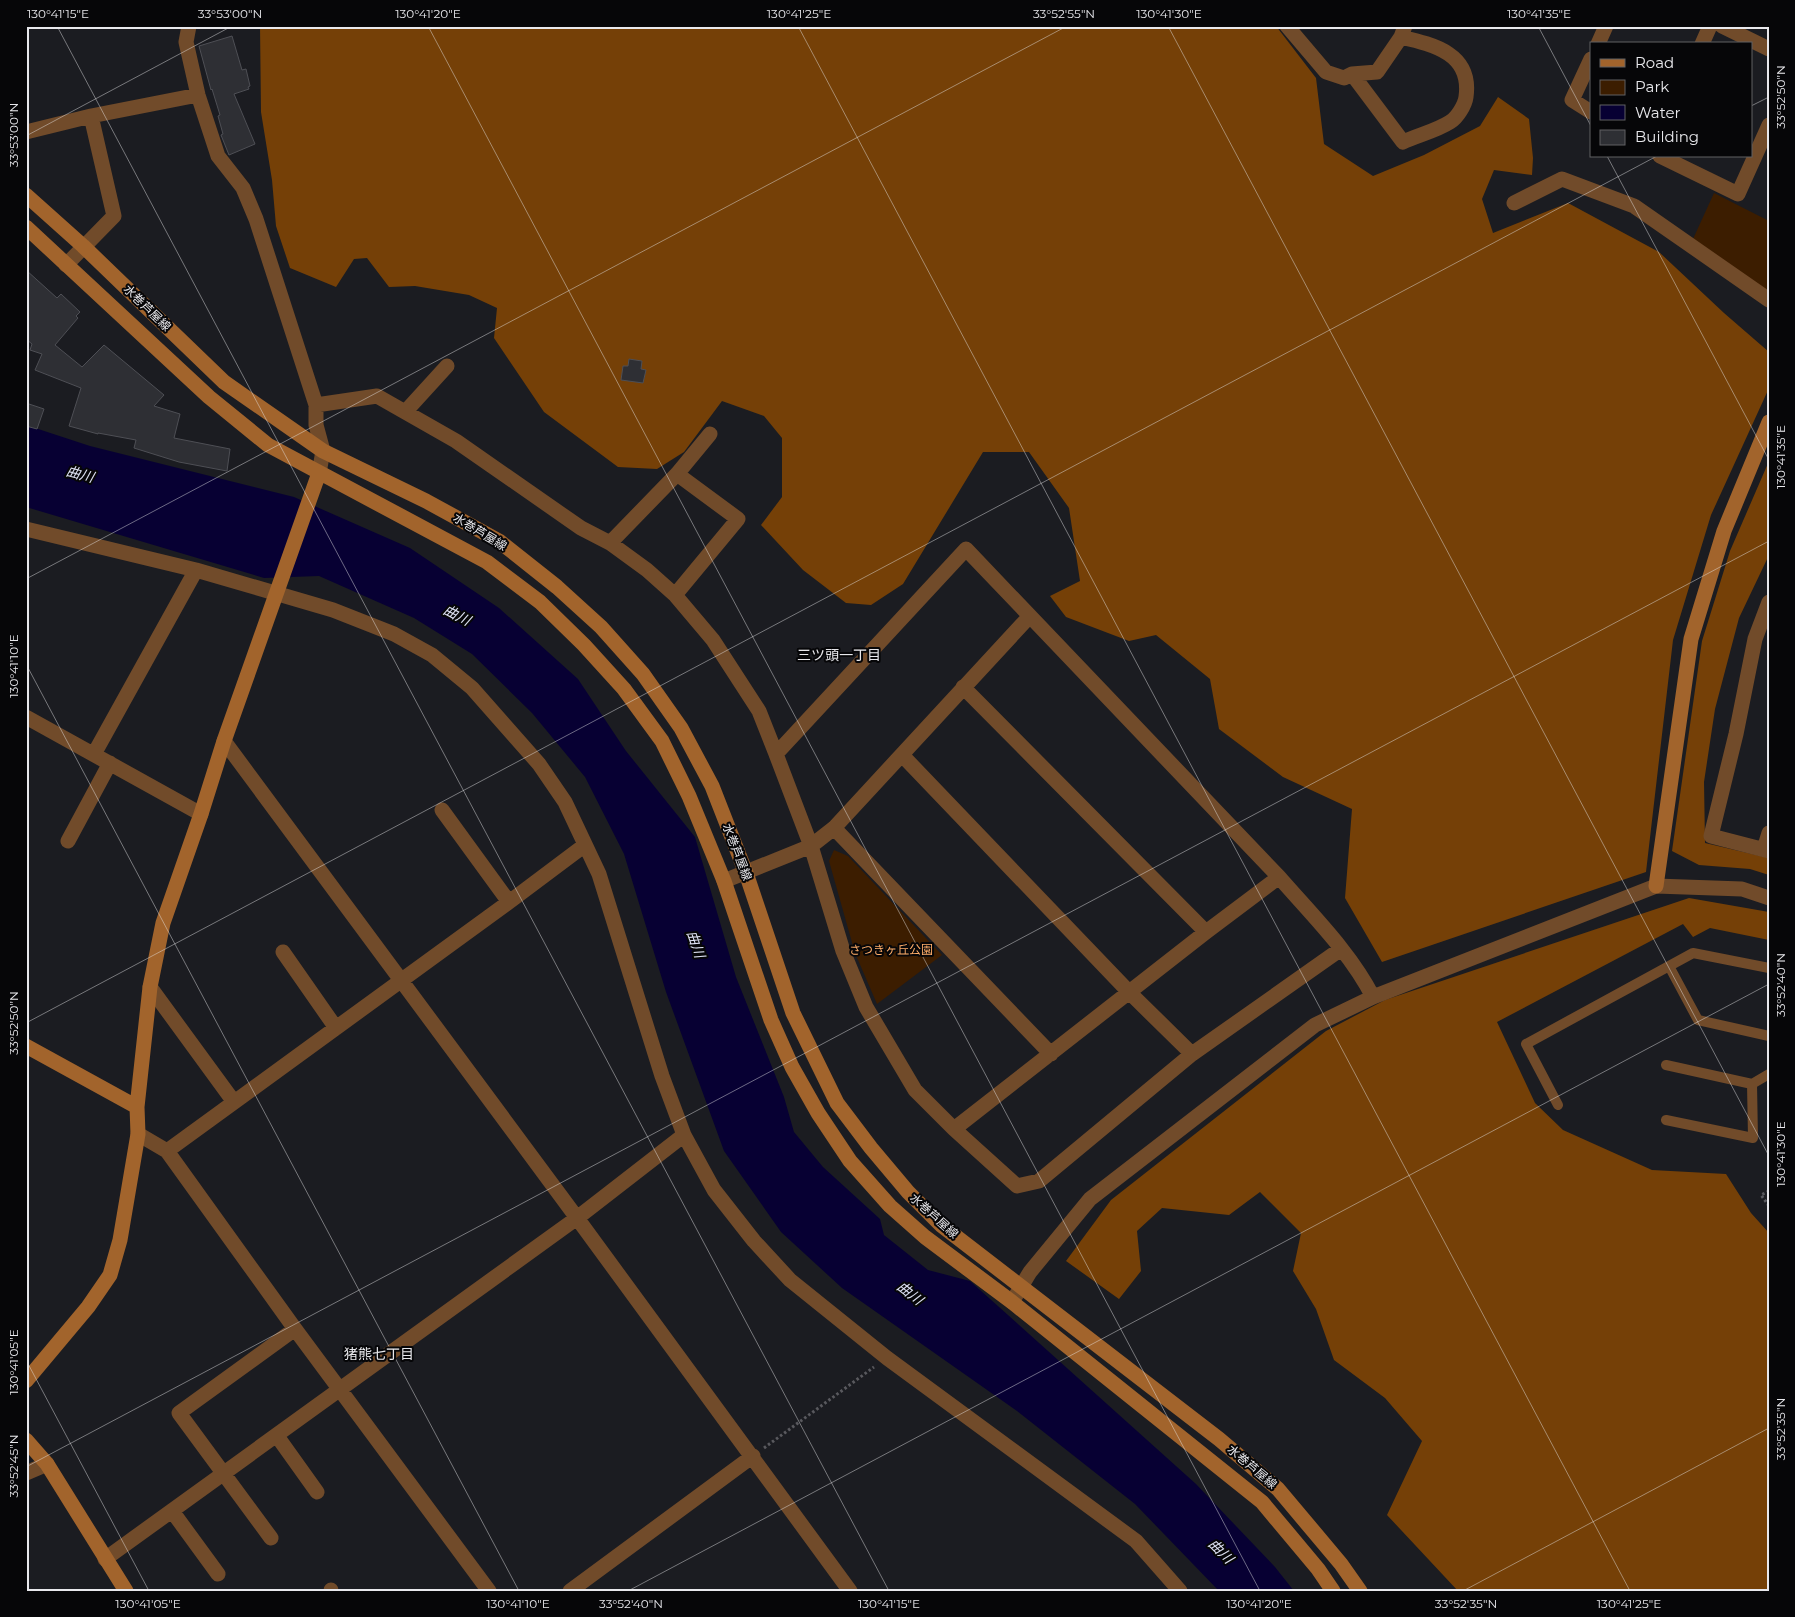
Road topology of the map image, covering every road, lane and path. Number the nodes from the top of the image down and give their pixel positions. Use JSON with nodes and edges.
{"nodes":[{"id":1,"x":189,"y":26,"type":"edge"},
{"id":2,"x":1287,"y":26,"type":"edge"},
{"id":3,"x":1606,"y":26,"type":"edge"},
{"id":4,"x":1710,"y":26,"type":"edge"},
{"id":5,"x":1722,"y":26,"type":"edge"},
{"id":6,"x":1403,"y":32,"type":"edge"},
{"id":7,"x":1599,"y":42,"type":"edge"},
{"id":8,"x":1703,"y":42,"type":"edge"},
{"id":9,"x":1769,"y":49,"type":"edge"},
{"id":10,"x":1590,"y":61,"type":"edge"},
{"id":11,"x":1352,"y":74,"type":"junction"},
{"id":12,"x":198,"y":95,"type":"junction"},
{"id":13,"x":1590,"y":111,"type":"edge"},
{"id":14,"x":91,"y":116,"type":"junction"},
{"id":15,"x":1769,"y":125,"type":"edge"},
{"id":16,"x":26,"y":132,"type":"edge"},
{"id":17,"x":1664,"y":158,"type":"edge"},
{"id":18,"x":26,"y":195,"type":"edge"},
{"id":19,"x":1514,"y":202,"type":"dead end"},
{"id":20,"x":26,"y":227,"type":"edge"},
{"id":21,"x":83,"y":246,"type":"junction"},
{"id":22,"x":66,"y":265,"type":"junction"},
{"id":23,"x":1769,"y":300,"type":"edge"},
{"id":24,"x":447,"y":366,"type":"dead end"},
{"id":25,"x":316,"y":404,"type":"junction"},
{"id":26,"x":406,"y":411,"type":"junction"},
{"id":27,"x":1769,"y":422,"type":"edge"},
{"id":28,"x":710,"y":434,"type":"dead end"},
{"id":29,"x":323,"y":451,"type":"junction"},
{"id":30,"x":319,"y":473,"type":"junction"},
{"id":31,"x":677,"y":474,"type":"junction"},
{"id":32,"x":26,"y":529,"type":"edge"},
{"id":33,"x":610,"y":543,"type":"junction"},
{"id":34,"x":196,"y":570,"type":"junction"},
{"id":35,"x":278,"y":589,"type":"junction"},
{"id":36,"x":675,"y":595,"type":"junction"},
{"id":37,"x":1769,"y":602,"type":"edge"},
{"id":38,"x":1029,"y":617,"type":"junction"},
{"id":39,"x":963,"y":687,"type":"junction"},
{"id":40,"x":26,"y":717,"type":"edge"},
{"id":41,"x":224,"y":741,"type":"junction"},
{"id":42,"x":94,"y":754,"type":"junction"},
{"id":43,"x":776,"y":754,"type":"junction"},
{"id":44,"x":902,"y":755,"type":"junction"},
{"id":45,"x":110,"y":763,"type":"junction"},
{"id":46,"x":442,"y":810,"type":"dead end"},
{"id":47,"x":201,"y":814,"type":"junction"},
{"id":48,"x":834,"y":828,"type":"junction"},
{"id":49,"x":1769,"y":833,"type":"edge"},
{"id":50,"x":68,"y":841,"type":"dead end"},
{"id":51,"x":585,"y":845,"type":"junction"},
{"id":52,"x":811,"y":846,"type":"junction"},
{"id":53,"x":1766,"y":850,"type":"edge"},
{"id":54,"x":746,"y":873,"type":"junction"},
{"id":55,"x":1279,"y":878,"type":"junction"},
{"id":56,"x":724,"y":881,"type":"junction"},
{"id":57,"x":1656,"y":886,"type":"junction"},
{"id":58,"x":1769,"y":898,"type":"edge"},
{"id":59,"x":510,"y":902,"type":"junction"},
{"id":60,"x":1206,"y":932,"type":"junction"},
{"id":61,"x":1341,"y":949,"type":"junction"},
{"id":62,"x":283,"y":952,"type":"dead end"},
{"id":63,"x":1669,"y":966,"type":"junction"},
{"id":64,"x":1769,"y":968,"type":"edge"},
{"id":65,"x":402,"y":980,"type":"junction"},
{"id":66,"x":150,"y":987,"type":"junction"},
{"id":67,"x":1129,"y":992,"type":"junction"},
{"id":68,"x":1373,"y":996,"type":"junction"},
{"id":69,"x":336,"y":1028,"type":"junction"},
{"id":70,"x":1769,"y":1036,"type":"edge"},
{"id":71,"x":26,"y":1046,"type":"edge"},
{"id":72,"x":1051,"y":1054,"type":"junction"},
{"id":73,"x":1192,"y":1054,"type":"junction"},
{"id":74,"x":1666,"y":1065,"type":"dead end"},
{"id":75,"x":1769,"y":1074,"type":"edge"},
{"id":76,"x":1752,"y":1084,"type":"junction"},
{"id":77,"x":234,"y":1102,"type":"junction"},
{"id":78,"x":1558,"y":1104,"type":"dead end"},
{"id":79,"x":137,"y":1107,"type":"junction"},
{"id":80,"x":1666,"y":1120,"type":"dead end"},
{"id":81,"x":954,"y":1129,"type":"junction"},
{"id":82,"x":138,"y":1134,"type":"junction"},
{"id":83,"x":684,"y":1136,"type":"junction"},
{"id":84,"x":166,"y":1151,"type":"junction"},
{"id":85,"x":1769,"y":1191,"type":"edge"},
{"id":86,"x":1769,"y":1206,"type":"edge"},
{"id":87,"x":578,"y":1218,"type":"junction"},
{"id":88,"x":1021,"y":1287,"type":"junction"},
{"id":89,"x":1012,"y":1302,"type":"junction"},
{"id":90,"x":295,"y":1329,"type":"junction"},
{"id":91,"x":886,"y":1358,"type":"junction"},
{"id":92,"x":26,"y":1381,"type":"edge"},
{"id":93,"x":340,"y":1388,"type":"junction"},
{"id":94,"x":277,"y":1436,"type":"junction"},
{"id":95,"x":26,"y":1440,"type":"edge"},
{"id":96,"x":753,"y":1456,"type":"junction"},
{"id":97,"x":47,"y":1464,"type":"junction"},
{"id":98,"x":26,"y":1473,"type":"edge"},
{"id":99,"x":224,"y":1474,"type":"junction"},
{"id":100,"x":317,"y":1492,"type":"dead end"},
{"id":101,"x":172,"y":1511,"type":"junction"},
{"id":102,"x":271,"y":1538,"type":"dead end"},
{"id":103,"x":105,"y":1559,"type":"junction"},
{"id":104,"x":218,"y":1574,"type":"dead end"},
{"id":105,"x":126,"y":1591,"type":"edge"},
{"id":106,"x":489,"y":1591,"type":"edge"},
{"id":107,"x":570,"y":1591,"type":"edge"},
{"id":108,"x":850,"y":1591,"type":"edge"},
{"id":109,"x":1180,"y":1591,"type":"edge"},
{"id":110,"x":1333,"y":1591,"type":"edge"},
{"id":111,"x":1360,"y":1591,"type":"edge"}],
"edges":[{"from":1,"to":12,"type":"street"},
{"from":2,"to":11,"type":"street"},
{"from":3,"to":7,"type":"street"},
{"from":4,"to":8,"type":"street"},
{"from":5,"to":9,"type":"street"},
{"from":6,"to":11,"type":"street"},
{"from":6,"to":11,"type":"street"},
{"from":10,"to":13,"type":"street"},
{"from":12,"to":14,"type":"street"},
{"from":12,"to":25,"type":"street"},
{"from":14,"to":16,"type":"street"},
{"from":14,"to":21,"type":"street"},
{"from":15,"to":17,"type":"street"},
{"from":18,"to":21,"type":"main road","name":"水巻芦屋線"},
{"from":19,"to":23,"type":"street"},
{"from":20,"to":22,"type":"main road","name":"水巻芦屋線"},
{"from":21,"to":22,"type":"street"},
{"from":21,"to":29,"type":"main road","name":"水巻芦屋線"},
{"from":22,"to":30,"type":"main road","name":"水巻芦屋線"},
{"from":24,"to":26,"type":"street"},
{"from":25,"to":26,"type":"street"},
{"from":25,"to":29,"type":"street"},
{"from":26,"to":33,"type":"street"},
{"from":27,"to":57,"type":"main road"},
{"from":28,"to":31,"type":"street"},
{"from":29,"to":30,"type":"street"},
{"from":29,"to":54,"type":"main road","name":"水巻芦屋線"},
{"from":30,"to":35,"type":"main road"},
{"from":30,"to":56,"type":"main road","name":"水巻芦屋線"},
{"from":31,"to":33,"type":"street"},
{"from":31,"to":36,"type":"street"},
{"from":32,"to":34,"type":"street"},
{"from":33,"to":36,"type":"street"},
{"from":34,"to":35,"type":"street"},
{"from":34,"to":42,"type":"street"},
{"from":35,"to":41,"type":"main road"},
{"from":35,"to":51,"type":"street"},
{"from":36,"to":43,"type":"street"},
{"from":37,"to":53,"type":"street"},
{"from":38,"to":39,"type":"street"},
{"from":38,"to":43,"type":"street"},
{"from":38,"to":55,"type":"street"},
{"from":39,"to":44,"type":"street"},
{"from":39,"to":60,"type":"street"},
{"from":40,"to":42,"type":"street"},
{"from":41,"to":47,"type":"main road"},
{"from":41,"to":65,"type":"street"},
{"from":42,"to":45,"type":"street"},
{"from":43,"to":52,"type":"street"},
{"from":44,"to":48,"type":"street"},
{"from":44,"to":67,"type":"street"},
{"from":45,"to":47,"type":"street"},
{"from":45,"to":50,"type":"street"},
{"from":46,"to":59,"type":"street"},
{"from":47,"to":66,"type":"main road"},
{"from":48,"to":52,"type":"street"},
{"from":48,"to":72,"type":"street"},
{"from":49,"to":53,"type":"street"},
{"from":51,"to":59,"type":"street"},
{"from":51,"to":83,"type":"street"},
{"from":52,"to":54,"type":"street"},
{"from":52,"to":81,"type":"street"},
{"from":54,"to":56,"type":"street"},
{"from":54,"to":88,"type":"main road","name":"水巻芦屋線"},
{"from":55,"to":60,"type":"street"},
{"from":55,"to":61,"type":"street"},
{"from":56,"to":89,"type":"main road","name":"水巻芦屋線"},
{"from":57,"to":58,"type":"street"},
{"from":57,"to":68,"type":"street"},
{"from":59,"to":65,"type":"street"},
{"from":60,"to":67,"type":"street"},
{"from":61,"to":68,"type":"street"},
{"from":61,"to":73,"type":"street"},
{"from":62,"to":69,"type":"street"},
{"from":63,"to":64,"type":"lane"},
{"from":63,"to":70,"type":"lane"},
{"from":63,"to":78,"type":"lane"},
{"from":65,"to":69,"type":"street"},
{"from":65,"to":87,"type":"street"},
{"from":66,"to":77,"type":"street"},
{"from":66,"to":79,"type":"main road"},
{"from":67,"to":72,"type":"street"},
{"from":67,"to":73,"type":"street"},
{"from":68,"to":88,"type":"street"},
{"from":69,"to":77,"type":"street"},
{"from":71,"to":79,"type":"main road"},
{"from":72,"to":81,"type":"street"},
{"from":73,"to":81,"type":"street"},
{"from":74,"to":76,"type":"lane"},
{"from":75,"to":76,"type":"lane"},
{"from":76,"to":80,"type":"lane"},
{"from":77,"to":84,"type":"street"},
{"from":79,"to":82,"type":"main road"},
{"from":82,"to":84,"type":"street"},
{"from":82,"to":92,"type":"main road"},
{"from":83,"to":87,"type":"street"},
{"from":83,"to":91,"type":"street"},
{"from":84,"to":90,"type":"street"},
{"from":85,"to":86,"type":"path"},
{"from":87,"to":93,"type":"street"},
{"from":87,"to":96,"type":"street"},
{"from":88,"to":89,"type":"street"},
{"from":88,"to":111,"type":"main road","name":"水巻芦屋線"},
{"from":89,"to":110,"type":"main road","name":"水巻芦屋線"},
{"from":90,"to":93,"type":"street"},
{"from":90,"to":99,"type":"street"},
{"from":91,"to":96,"type":"path"},
{"from":91,"to":109,"type":"street"},
{"from":93,"to":94,"type":"street"},
{"from":93,"to":106,"type":"street"},
{"from":94,"to":99,"type":"street"},
{"from":94,"to":100,"type":"street"},
{"from":95,"to":97,"type":"main road"},
{"from":96,"to":107,"type":"street"},
{"from":96,"to":108,"type":"street"},
{"from":97,"to":98,"type":"street"},
{"from":97,"to":103,"type":"main road"},
{"from":99,"to":101,"type":"street"},
{"from":99,"to":102,"type":"street"},
{"from":101,"to":103,"type":"street"},
{"from":101,"to":104,"type":"street"},
{"from":103,"to":105,"type":"main road"}]}
